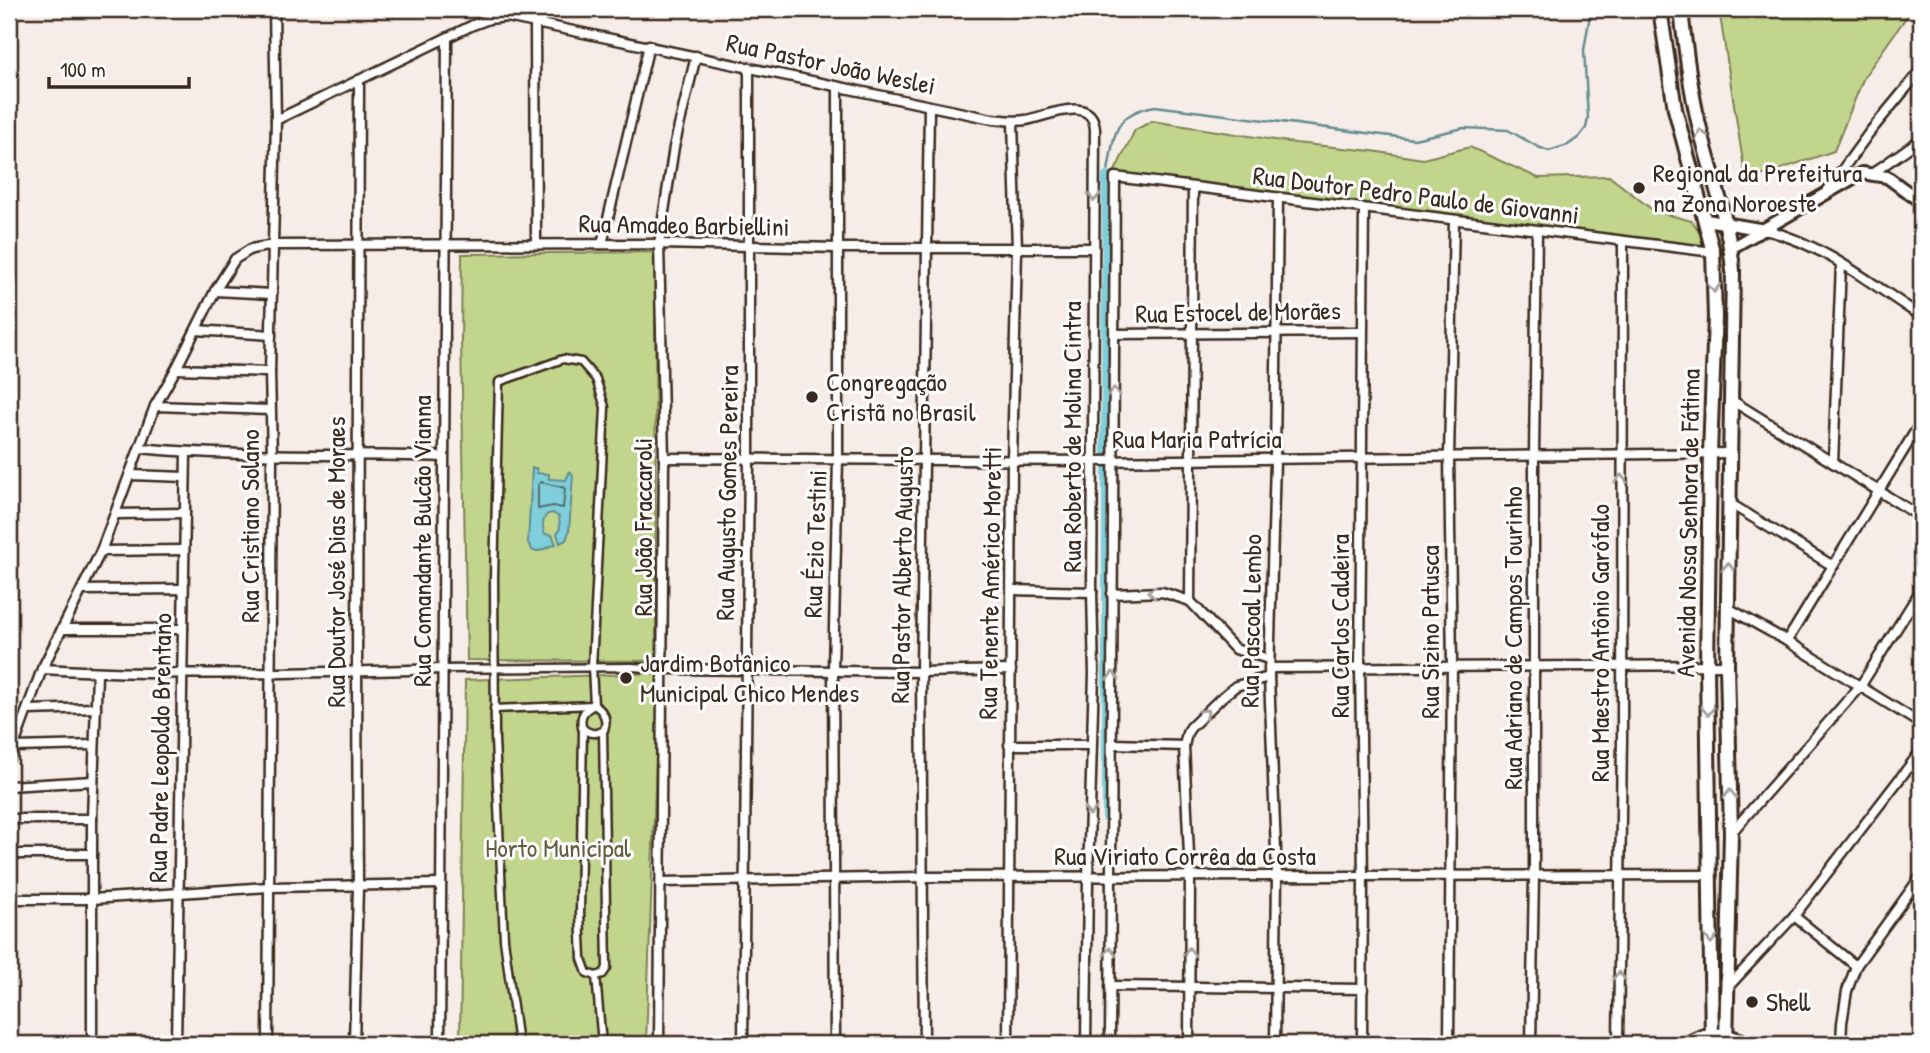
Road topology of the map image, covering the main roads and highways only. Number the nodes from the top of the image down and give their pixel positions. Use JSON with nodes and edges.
{"nodes":[{"id":1,"x":1660,"y":9,"type":"edge"},
{"id":2,"x":1681,"y":9,"type":"edge"},
{"id":3,"x":1712,"y":1039,"type":"edge"},
{"id":4,"x":1726,"y":1039,"type":"edge"},
{"id":5,"x":1687,"y":1044,"type":"edge"},
{"id":6,"x":1749,"y":1044,"type":"edge"}],
"edges":[{"from":1,"to":3,"type":"main road","name":"Avenida Nossa Senhora de Fátima","one_way":true},
{"from":4,"to":2,"type":"main road","name":"Avenida Nossa Senhora de Fátima","one_way":true},
{"from":3,"to":4,"type":"main road"},
{"from":3,"to":5,"type":"main road"},
{"from":4,"to":6,"type":"main road"}]}
